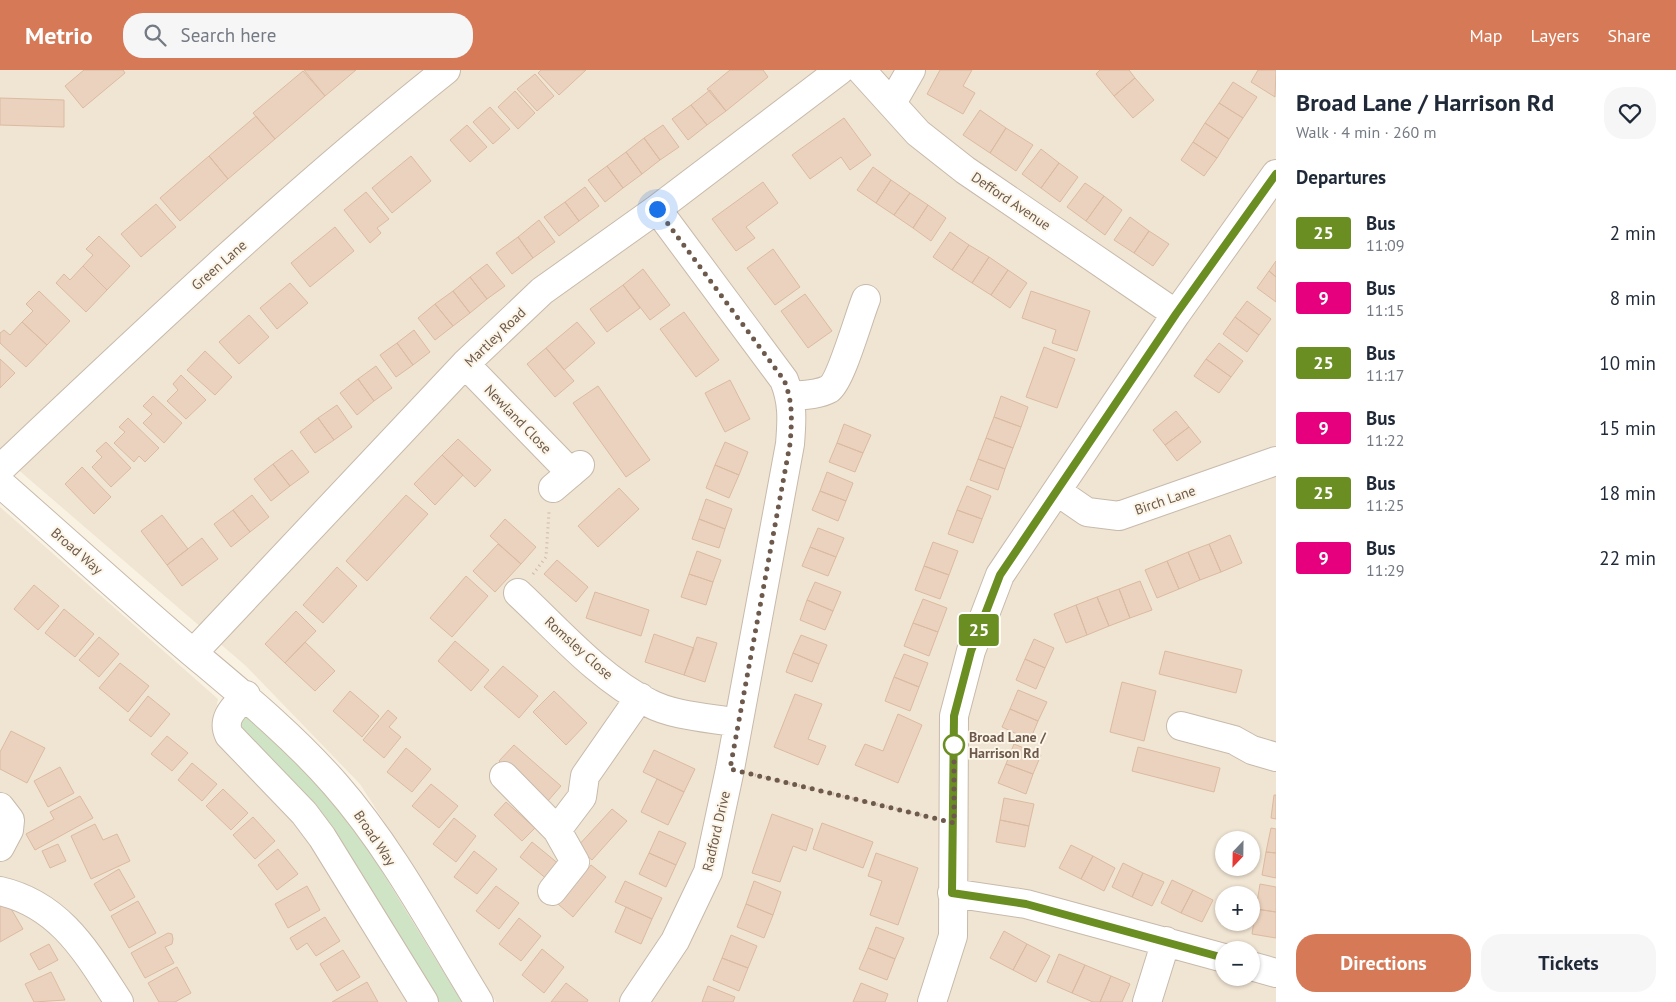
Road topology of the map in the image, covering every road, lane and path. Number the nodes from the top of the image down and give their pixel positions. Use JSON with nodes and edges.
{"nodes":[{"id":1,"x":446,"y":70,"type":"edge"},
{"id":2,"x":840,"y":70,"type":"edge"},
{"id":3,"x":861,"y":70,"type":"edge"},
{"id":4,"x":911,"y":70,"type":"edge"},
{"id":5,"x":892,"y":103,"type":"junction"},
{"id":6,"x":1276,"y":174,"type":"edge"},
{"id":7,"x":657,"y":209,"type":"junction"},
{"id":8,"x":866,"y":299,"type":"dead end"},
{"id":9,"x":1176,"y":314,"type":"junction"},
{"id":10,"x":465,"y":364,"type":"junction"},
{"id":11,"x":791,"y":396,"type":"junction"},
{"id":12,"x":1276,"y":461,"type":"edge"},
{"id":13,"x":0,"y":469,"type":"edge"},
{"id":14,"x":568,"y":476,"type":"joint"},
{"id":15,"x":0,"y":483,"type":"edge"},
{"id":16,"x":1058,"y":492,"type":"junction"},
{"id":17,"x":532,"y":600,"type":"joint"},
{"id":18,"x":193,"y":653,"type":"junction"},
{"id":19,"x":246,"y":695,"type":"junction"},
{"id":20,"x":640,"y":697,"type":"junction"},
{"id":21,"x":738,"y":723,"type":"junction"},
{"id":22,"x":1181,"y":726,"type":"dead end"},
{"id":23,"x":1276,"y":757,"type":"edge"},
{"id":24,"x":730,"y":769,"type":"junction"},
{"id":25,"x":504,"y":776,"type":"dead end"},
{"id":26,"x":0,"y":807,"type":"edge"},
{"id":27,"x":954,"y":823,"type":"junction"},
{"id":28,"x":558,"y":830,"type":"junction"},
{"id":29,"x":0,"y":847,"type":"edge"},
{"id":30,"x":0,"y":891,"type":"edge"},
{"id":31,"x":552,"y":891,"type":"dead end"},
{"id":32,"x":952,"y":893,"type":"junction"},
{"id":33,"x":1166,"y":941,"type":"junction"},
{"id":34,"x":1215,"y":955,"type":"edge"},
{"id":35,"x":1260,"y":969,"type":"edge"},
{"id":36,"x":1276,"y":973,"type":"edge"},
{"id":37,"x":118,"y":1002,"type":"edge"},
{"id":38,"x":424,"y":1002,"type":"edge"},
{"id":39,"x":479,"y":1002,"type":"edge"},
{"id":40,"x":634,"y":1002,"type":"edge"},
{"id":41,"x":932,"y":1002,"type":"edge"},
{"id":42,"x":1146,"y":1002,"type":"edge"}],
"edges":[{"from":1,"to":13,"type":"street","name":"Green Lane"},
{"from":2,"to":7,"type":"street","name":"Martley Road"},
{"from":3,"to":5,"type":"street","name":"Defford Avenue"},
{"from":4,"to":5,"type":"street"},
{"from":5,"to":9,"type":"street","name":"Defford Avenue"},
{"from":6,"to":9,"type":"street"},
{"from":7,"to":10,"type":"street","name":"Martley Road"},
{"from":7,"to":11,"type":"street","name":"Radford Drive"},
{"from":8,"to":11,"type":"street"},
{"from":9,"to":16,"type":"street"},
{"from":10,"to":14,"type":"street","name":"Newland Close"},
{"from":10,"to":18,"type":"street","name":"Martley Road"},
{"from":11,"to":21,"type":"street","name":"Radford Drive"},
{"from":12,"to":16,"type":"street","name":"Birch Lane"},
{"from":14,"to":17,"type":"path"},
{"from":15,"to":18,"type":"street","name":"Broad Way"},
{"from":16,"to":27,"type":"street"},
{"from":17,"to":20,"type":"street","name":"Romsley Close"},
{"from":18,"to":19,"type":"street","name":"Broad Way"},
{"from":19,"to":38,"type":"street"},
{"from":19,"to":39,"type":"street","name":"Broad Way"},
{"from":20,"to":21,"type":"street","name":"Romsley Close"},
{"from":20,"to":28,"type":"street"},
{"from":21,"to":24,"type":"street","name":"Radford Drive"},
{"from":22,"to":23,"type":"street"},
{"from":24,"to":27,"type":"path"},
{"from":24,"to":40,"type":"street","name":"Radford Drive"},
{"from":25,"to":28,"type":"street"},
{"from":26,"to":29,"type":"street"},
{"from":27,"to":32,"type":"street"},
{"from":28,"to":31,"type":"street"},
{"from":30,"to":37,"type":"street"},
{"from":32,"to":33,"type":"street"},
{"from":32,"to":41,"type":"street"},
{"from":33,"to":34,"type":"street"},
{"from":33,"to":42,"type":"street"},
{"from":35,"to":36,"type":"street"}]}
